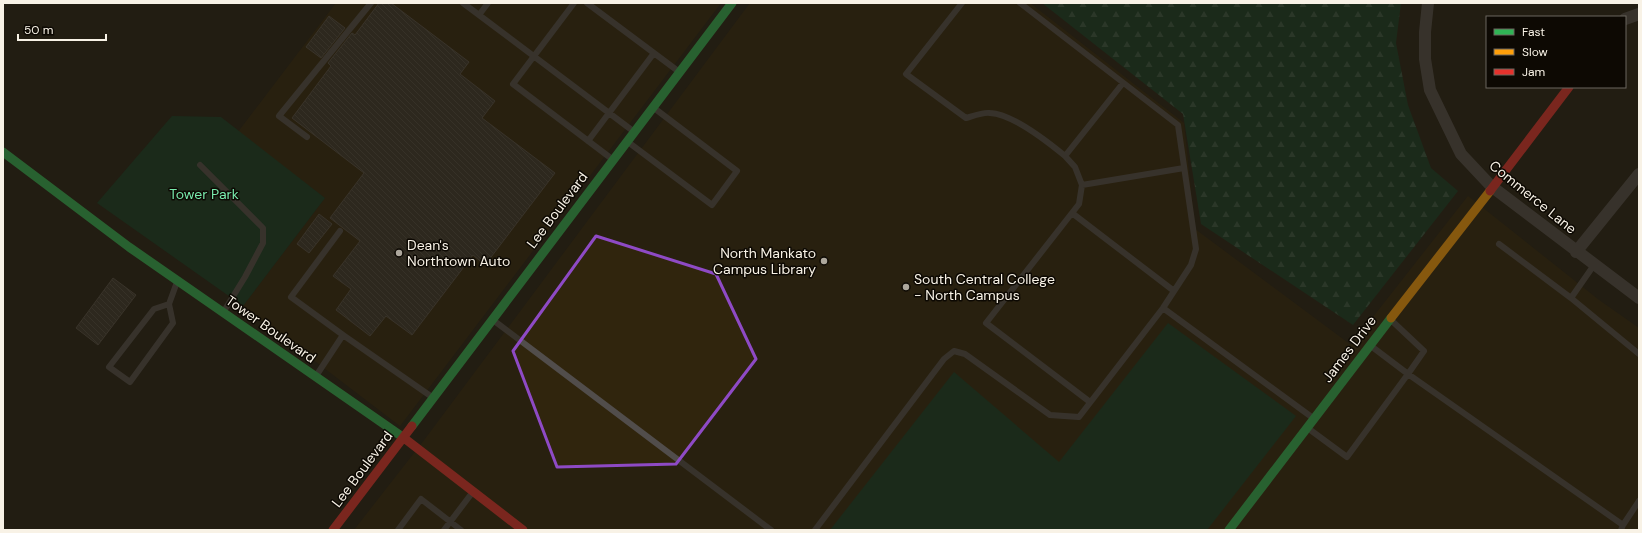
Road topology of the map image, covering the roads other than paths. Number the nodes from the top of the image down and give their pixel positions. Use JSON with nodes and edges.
{"nodes":[{"id":1,"x":371,"y":3,"type":"edge"},
{"id":2,"x":463,"y":3,"type":"edge"},
{"id":3,"x":488,"y":3,"type":"edge"},
{"id":4,"x":574,"y":3,"type":"edge"},
{"id":5,"x":587,"y":3,"type":"edge"},
{"id":6,"x":732,"y":3,"type":"edge"},
{"id":7,"x":962,"y":3,"type":"edge"},
{"id":8,"x":1020,"y":3,"type":"edge"},
{"id":9,"x":1428,"y":3,"type":"edge"},
{"id":10,"x":1639,"y":14,"type":"edge"},
{"id":11,"x":479,"y":15,"type":"junction"},
{"id":12,"x":1626,"y":18,"type":"edge"},
{"id":13,"x":654,"y":53,"type":"junction"},
{"id":14,"x":534,"y":56,"type":"junction"},
{"id":15,"x":679,"y":72,"type":"junction"},
{"id":16,"x":1123,"y":82,"type":"junction"},
{"id":17,"x":1567,"y":88,"type":"edge"},
{"id":18,"x":653,"y":107,"type":"junction"},
{"id":19,"x":609,"y":113,"type":"junction"},
{"id":20,"x":634,"y":132,"type":"junction"},
{"id":21,"x":307,"y":137,"type":"dead end"},
{"id":22,"x":588,"y":141,"type":"junction"},
{"id":23,"x":627,"y":142,"type":"junction"},
{"id":24,"x":3,"y":152,"type":"edge"},
{"id":25,"x":1065,"y":156,"type":"junction"},
{"id":26,"x":613,"y":160,"type":"junction"},
{"id":27,"x":200,"y":165,"type":"dead end"},
{"id":28,"x":1184,"y":168,"type":"junction"},
{"id":29,"x":1639,"y":174,"type":"edge"},
{"id":30,"x":1082,"y":185,"type":"junction"},
{"id":31,"x":1492,"y":186,"type":"junction"},
{"id":32,"x":1072,"y":213,"type":"junction"},
{"id":33,"x":340,"y":232,"type":"dead end"},
{"id":34,"x":1499,"y":244,"type":"dead end"},
{"id":35,"x":1576,"y":252,"type":"junction"},
{"id":36,"x":1594,"y":265,"type":"junction"},
{"id":37,"x":178,"y":281,"type":"junction"},
{"id":38,"x":1174,"y":290,"type":"junction"},
{"id":39,"x":1570,"y":298,"type":"junction"},
{"id":40,"x":1639,"y":298,"type":"edge"},
{"id":41,"x":169,"y":304,"type":"junction"},
{"id":42,"x":1163,"y":308,"type":"junction"},
{"id":43,"x":223,"y":312,"type":"junction"},
{"id":44,"x":1390,"y":319,"type":"junction"},
{"id":45,"x":492,"y":320,"type":"junction"},
{"id":46,"x":343,"y":336,"type":"junction"},
{"id":47,"x":1370,"y":345,"type":"junction"},
{"id":48,"x":1639,"y":354,"type":"edge"},
{"id":49,"x":1408,"y":374,"type":"junction"},
{"id":50,"x":316,"y":377,"type":"junction"},
{"id":51,"x":433,"y":398,"type":"junction"},
{"id":52,"x":1090,"y":402,"type":"junction"},
{"id":53,"x":1314,"y":419,"type":"junction"},
{"id":54,"x":1307,"y":428,"type":"junction"},
{"id":55,"x":403,"y":438,"type":"junction"},
{"id":56,"x":473,"y":492,"type":"junction"},
{"id":57,"x":1639,"y":501,"type":"edge"},
{"id":58,"x":450,"y":522,"type":"junction"},
{"id":59,"x":1622,"y":528,"type":"edge"},
{"id":60,"x":333,"y":530,"type":"edge"},
{"id":61,"x":398,"y":530,"type":"edge"},
{"id":62,"x":444,"y":530,"type":"edge"},
{"id":63,"x":461,"y":530,"type":"edge"},
{"id":64,"x":523,"y":530,"type":"edge"},
{"id":65,"x":771,"y":530,"type":"edge"},
{"id":66,"x":815,"y":530,"type":"edge"},
{"id":67,"x":1229,"y":530,"type":"edge"}],
"edges":[{"from":1,"to":21,"type":"lane"},
{"from":2,"to":11,"type":"lane"},
{"from":3,"to":11,"type":"lane"},
{"from":4,"to":14,"type":"lane"},
{"from":5,"to":13,"type":"lane"},
{"from":6,"to":15,"type":"street","name":"Lee Boulevard"},
{"from":7,"to":25,"type":"lane"},
{"from":8,"to":16,"type":"lane"},
{"from":9,"to":31,"type":"street","name":"Commerce Lane"},
{"from":10,"to":12,"type":"street"},
{"from":11,"to":14,"type":"lane"},
{"from":13,"to":15,"type":"lane"},
{"from":13,"to":19,"type":"lane"},
{"from":14,"to":19,"type":"lane"},
{"from":14,"to":22,"type":"lane"},
{"from":15,"to":18,"type":"street","name":"Lee Boulevard"},
{"from":16,"to":25,"type":"lane"},
{"from":16,"to":28,"type":"lane"},
{"from":17,"to":31,"type":"street","name":"James Drive"},
{"from":18,"to":20,"type":"street","name":"Lee Boulevard"},
{"from":18,"to":23,"type":"lane"},
{"from":19,"to":20,"type":"lane"},
{"from":19,"to":22,"type":"lane"},
{"from":20,"to":23,"type":"street","name":"Lee Boulevard"},
{"from":22,"to":26,"type":"lane"},
{"from":23,"to":26,"type":"street","name":"Lee Boulevard"},
{"from":24,"to":37,"type":"street","name":"Tower Boulevard"},
{"from":25,"to":30,"type":"lane"},
{"from":26,"to":45,"type":"street","name":"Lee Boulevard"},
{"from":27,"to":43,"type":"lane"},
{"from":28,"to":30,"type":"lane"},
{"from":28,"to":38,"type":"lane"},
{"from":29,"to":35,"type":"street"},
{"from":30,"to":32,"type":"lane"},
{"from":31,"to":35,"type":"street","name":"Commerce Lane"},
{"from":31,"to":44,"type":"street","name":"James Drive"},
{"from":32,"to":38,"type":"lane"},
{"from":32,"to":52,"type":"lane"},
{"from":33,"to":46,"type":"lane"},
{"from":34,"to":39,"type":"lane"},
{"from":35,"to":36,"type":"street","name":"Commerce Lane"},
{"from":36,"to":39,"type":"lane"},
{"from":36,"to":40,"type":"street","name":"Commerce Lane"},
{"from":37,"to":41,"type":"lane"},
{"from":37,"to":43,"type":"street","name":"Tower Boulevard"},
{"from":38,"to":42,"type":"lane"},
{"from":39,"to":48,"type":"lane"},
{"from":41,"to":41,"type":"lane"},
{"from":42,"to":52,"type":"lane"},
{"from":42,"to":53,"type":"lane"},
{"from":43,"to":50,"type":"street","name":"Tower Boulevard"},
{"from":44,"to":47,"type":"street","name":"James Drive"},
{"from":44,"to":49,"type":"lane"},
{"from":45,"to":51,"type":"street","name":"Lee Boulevard"},
{"from":45,"to":65,"type":"lane"},
{"from":46,"to":50,"type":"lane"},
{"from":46,"to":51,"type":"lane"},
{"from":47,"to":49,"type":"lane"},
{"from":47,"to":53,"type":"street","name":"James Drive"},
{"from":49,"to":54,"type":"lane"},
{"from":49,"to":59,"type":"lane"},
{"from":50,"to":55,"type":"street","name":"Tower Boulevard"},
{"from":51,"to":55,"type":"street","name":"Lee Boulevard"},
{"from":52,"to":66,"type":"lane"},
{"from":53,"to":54,"type":"street","name":"James Drive"},
{"from":54,"to":67,"type":"street","name":"James Drive"},
{"from":55,"to":56,"type":"street","name":"Tower Boulevard"},
{"from":55,"to":60,"type":"street","name":"Lee Boulevard"},
{"from":56,"to":58,"type":"lane"},
{"from":56,"to":64,"type":"street","name":"Tower Boulevard"},
{"from":57,"to":59,"type":"lane"},
{"from":58,"to":61,"type":"lane"},
{"from":58,"to":62,"type":"lane"},
{"from":58,"to":63,"type":"lane"}]}
